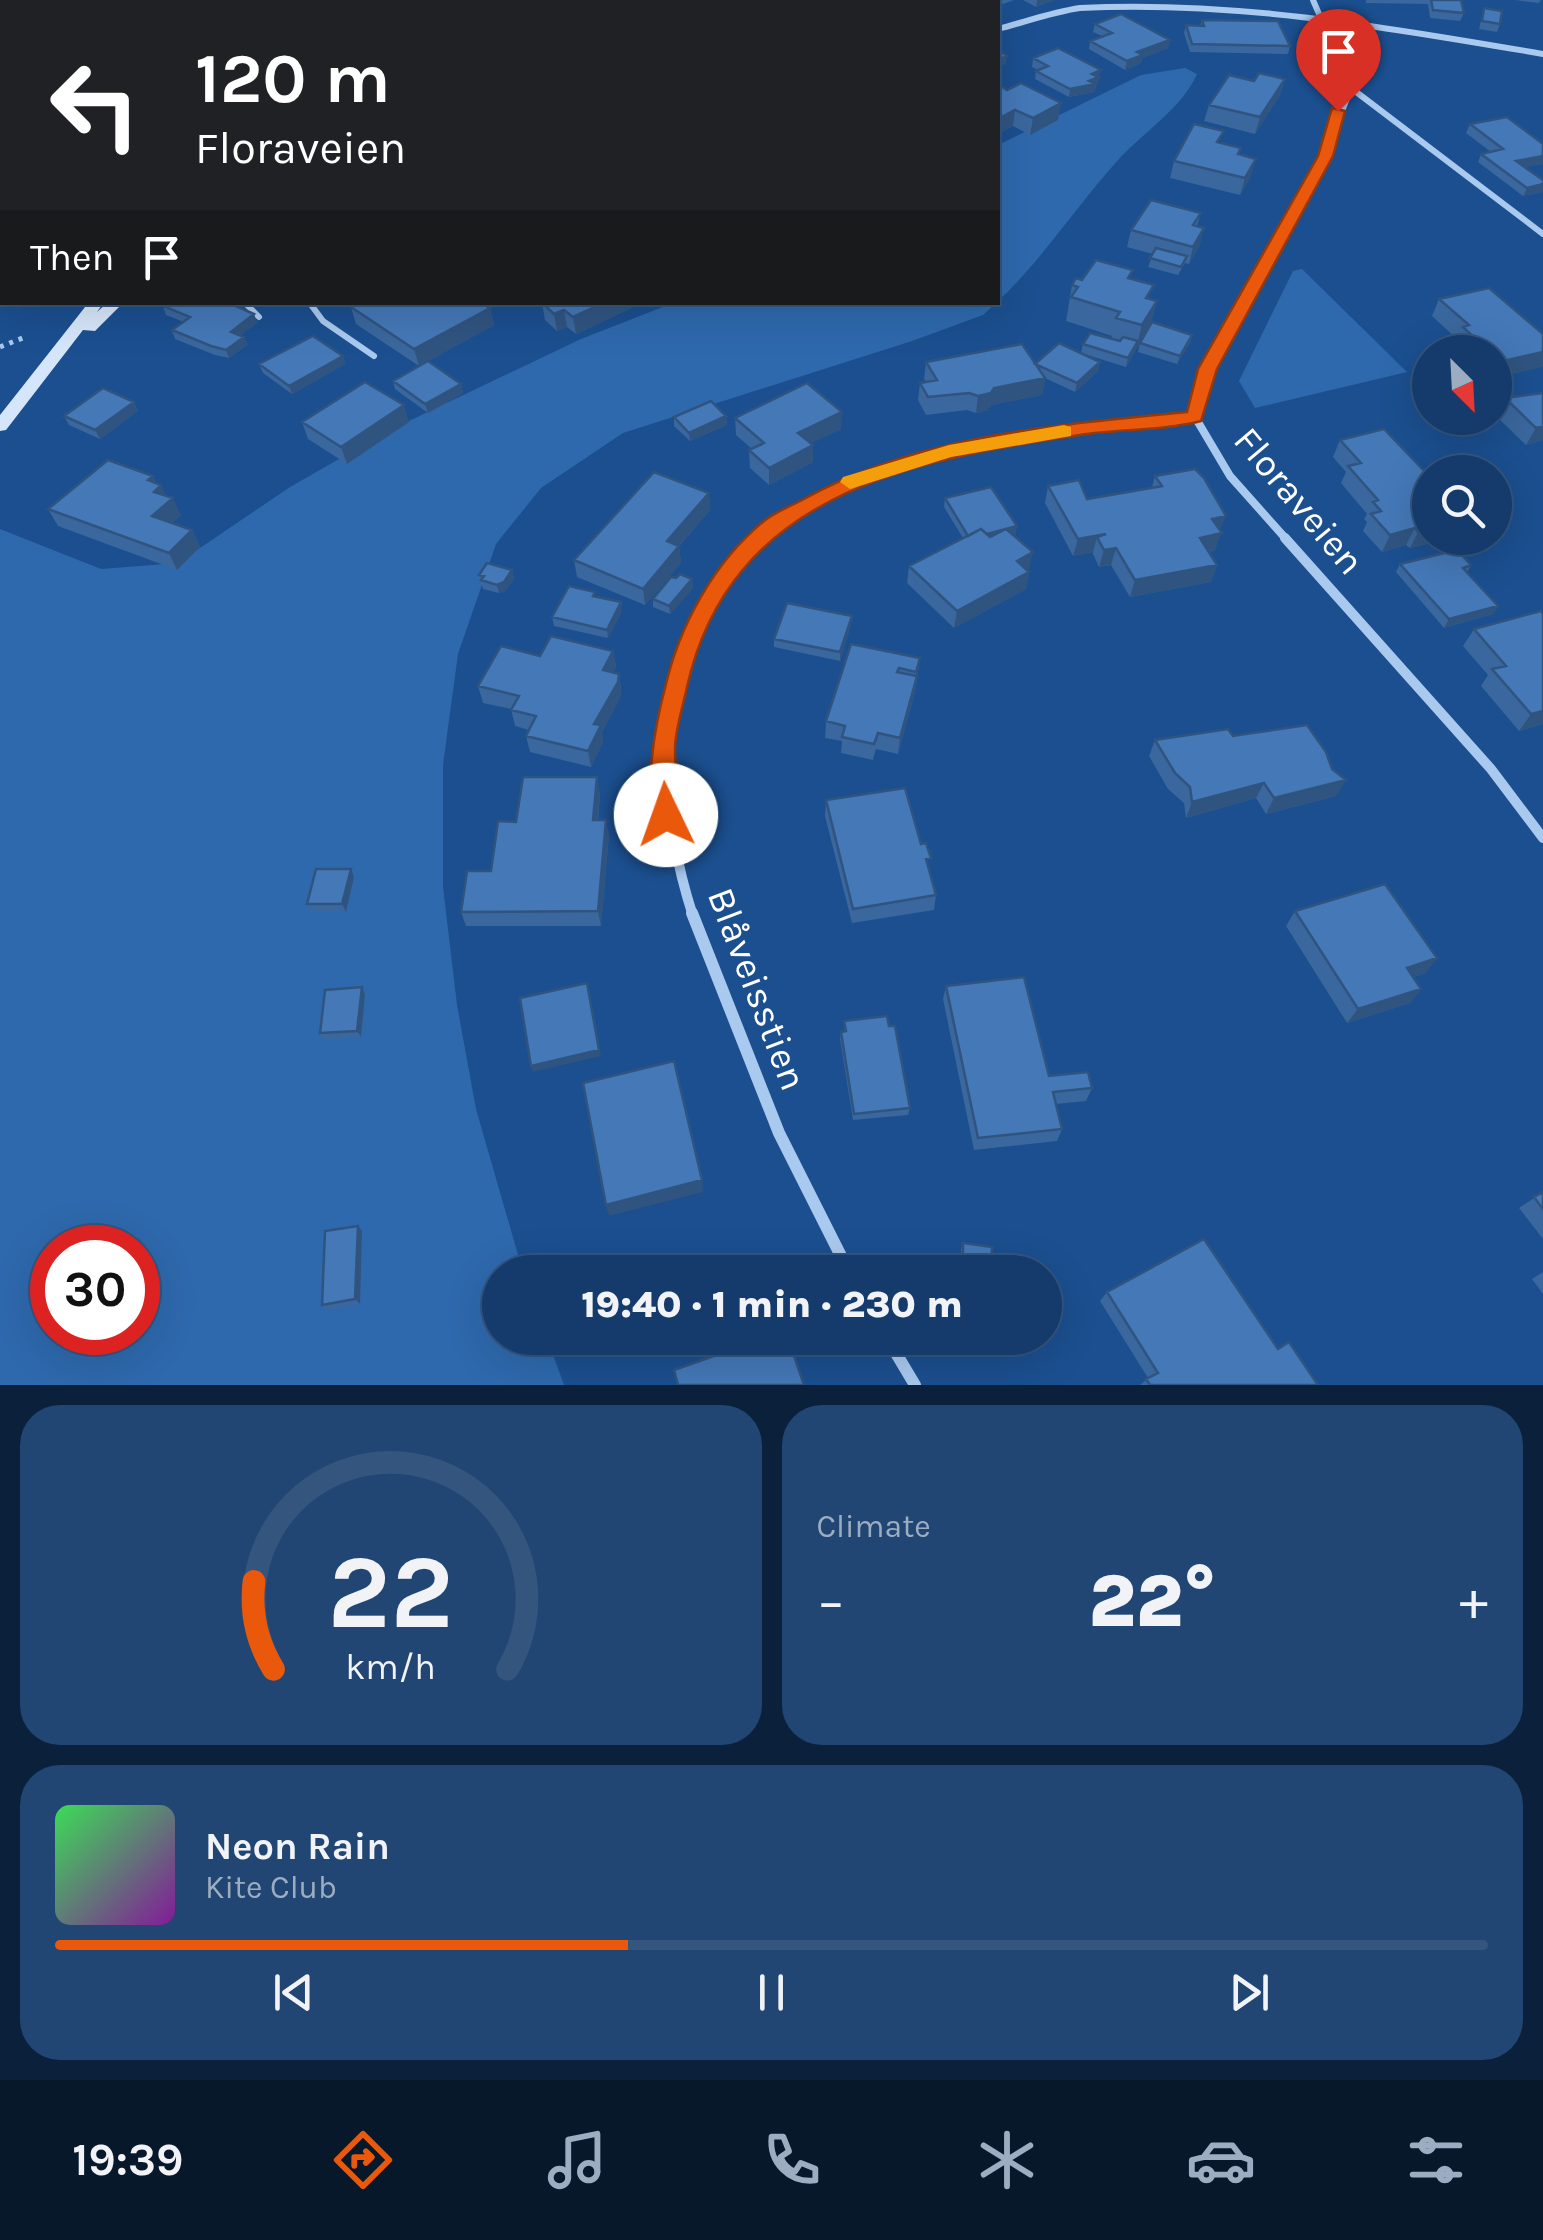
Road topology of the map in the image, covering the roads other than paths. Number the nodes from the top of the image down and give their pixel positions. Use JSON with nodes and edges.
{"nodes":[{"id":1,"x":1314,"y":0,"type":"edge"},
{"id":2,"x":1326,"y":18,"type":"junction"},
{"id":3,"x":1000,"y":28,"type":"edge"},
{"id":4,"x":1543,"y":54,"type":"edge"},
{"id":5,"x":1352,"y":88,"type":"junction"},
{"id":6,"x":1543,"y":234,"type":"edge"},
{"id":7,"x":95,"y":305,"type":"edge"},
{"id":8,"x":114,"y":305,"type":"edge"},
{"id":9,"x":247,"y":305,"type":"edge"},
{"id":10,"x":309,"y":305,"type":"edge"},
{"id":11,"x":259,"y":316,"type":"dead end"},
{"id":12,"x":374,"y":356,"type":"dead end"},
{"id":13,"x":40,"y":374,"type":"junction"},
{"id":14,"x":1194,"y":417,"type":"junction"},
{"id":15,"x":0,"y":426,"type":"edge"},
{"id":16,"x":1543,"y":838,"type":"edge"},
{"id":17,"x":839,"y":1255,"type":"edge"},
{"id":18,"x":897,"y":1355,"type":"edge"},
{"id":19,"x":915,"y":1385,"type":"edge"}],
"edges":[{"from":1,"to":2,"type":"street"},
{"from":2,"to":3,"type":"street"},
{"from":2,"to":4,"type":"street"},
{"from":2,"to":5,"type":"street"},
{"from":5,"to":6,"type":"street"},
{"from":5,"to":14,"type":"street","name":"Floraveien"},
{"from":7,"to":13,"type":"main road"},
{"from":8,"to":13,"type":"main road"},
{"from":9,"to":11,"type":"lane"},
{"from":10,"to":12,"type":"lane"},
{"from":13,"to":15,"type":"main road"},
{"from":14,"to":16,"type":"street","name":"Floraveien"},
{"from":14,"to":17,"type":"street","name":"Blåveisstien"},
{"from":18,"to":19,"type":"street"}]}
